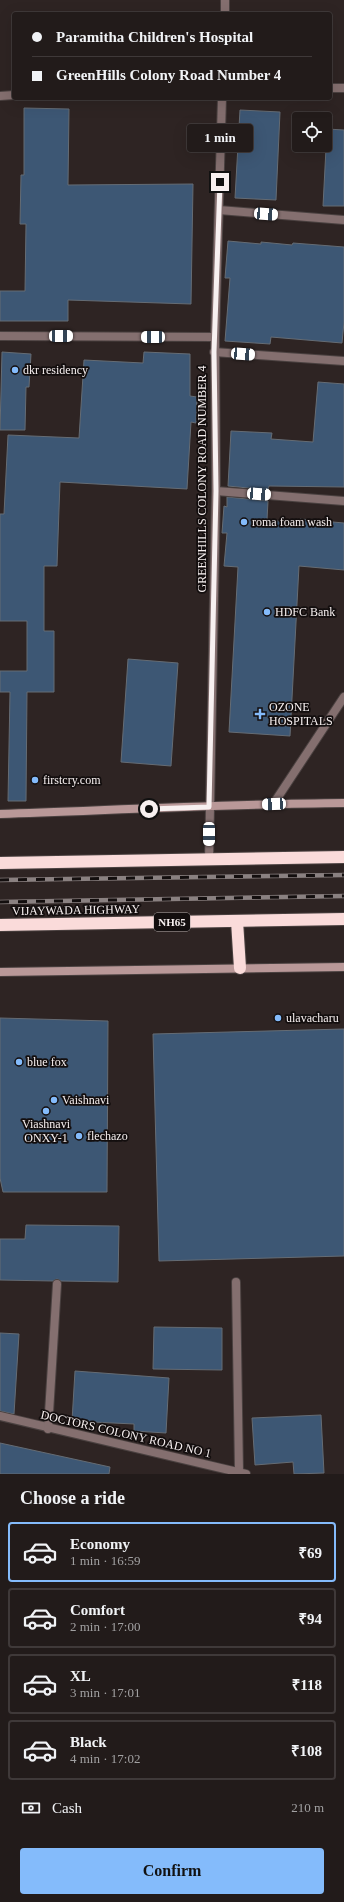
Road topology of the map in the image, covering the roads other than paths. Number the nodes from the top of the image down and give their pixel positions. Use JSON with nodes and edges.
{"nodes":[{"id":1,"x":226,"y":0,"type":"edge"},
{"id":2,"x":225,"y":12,"type":"edge"},
{"id":3,"x":332,"y":88,"type":"edge"},
{"id":4,"x":344,"y":88,"type":"edge"},
{"id":5,"x":12,"y":95,"type":"edge"},
{"id":6,"x":0,"y":96,"type":"edge"},
{"id":7,"x":222,"y":100,"type":"edge"},
{"id":8,"x":218,"y":210,"type":"junction"},
{"id":9,"x":344,"y":220,"type":"edge"},
{"id":10,"x":0,"y":336,"type":"edge"},
{"id":11,"x":215,"y":337,"type":"junction"},
{"id":12,"x":214,"y":352,"type":"junction"},
{"id":13,"x":344,"y":361,"type":"edge"},
{"id":14,"x":216,"y":491,"type":"junction"},
{"id":15,"x":344,"y":501,"type":"edge"},
{"id":16,"x":344,"y":697,"type":"edge"},
{"id":17,"x":344,"y":803,"type":"edge"},
{"id":18,"x":274,"y":804,"type":"junction"},
{"id":19,"x":209,"y":807,"type":"junction"},
{"id":20,"x":0,"y":814,"type":"edge"},
{"id":21,"x":344,"y":857,"type":"edge"},
{"id":22,"x":209,"y":860,"type":"junction"},
{"id":23,"x":0,"y":863,"type":"edge"},
{"id":24,"x":344,"y":919,"type":"edge"},
{"id":25,"x":237,"y":921,"type":"junction"},
{"id":26,"x":0,"y":925,"type":"edge"},
{"id":27,"x":344,"y":967,"type":"edge"},
{"id":28,"x":240,"y":968,"type":"junction"},
{"id":29,"x":0,"y":972,"type":"edge"},
{"id":30,"x":236,"y":1282,"type":"dead end"},
{"id":31,"x":57,"y":1284,"type":"dead end"},
{"id":32,"x":0,"y":1416,"type":"edge"},
{"id":33,"x":48,"y":1429,"type":"junction"},
{"id":34,"x":242,"y":1473,"type":"edge"}],
"edges":[{"from":1,"to":2,"type":"street"},
{"from":3,"to":4,"type":"street"},
{"from":5,"to":6,"type":"street"},
{"from":7,"to":8,"type":"street","name":"GREENHILLS COLONY ROAD NUMBER 4"},
{"from":8,"to":9,"type":"street"},
{"from":8,"to":11,"type":"street","name":"GREENHILLS COLONY ROAD NUMBER 4"},
{"from":10,"to":11,"type":"street"},
{"from":11,"to":12,"type":"street","name":"GREENHILLS COLONY ROAD NUMBER 4"},
{"from":12,"to":13,"type":"street"},
{"from":12,"to":14,"type":"street","name":"GREENHILLS COLONY ROAD NUMBER 4"},
{"from":14,"to":15,"type":"street"},
{"from":14,"to":19,"type":"street","name":"GREENHILLS COLONY ROAD NUMBER 4"},
{"from":16,"to":18,"type":"street"},
{"from":17,"to":18,"type":"street"},
{"from":18,"to":19,"type":"street"},
{"from":19,"to":20,"type":"street"},
{"from":19,"to":22,"type":"street","name":"GREENHILLS COLONY ROAD NUMBER 4"},
{"from":21,"to":22,"type":"highway"},
{"from":22,"to":23,"type":"highway"},
{"from":24,"to":25,"type":"highway","name":"VIJAYWADA HIGHWAY","number":"NH65"},
{"from":25,"to":26,"type":"highway","name":"VIJAYWADA HIGHWAY","number":"NH65"},
{"from":25,"to":28,"type":"highway"},
{"from":27,"to":28,"type":"street"},
{"from":28,"to":29,"type":"street"},
{"from":30,"to":34,"type":"street"},
{"from":31,"to":33,"type":"street"},
{"from":32,"to":33,"type":"street","name":"DOCTORS COLONY ROAD NO 1"},
{"from":33,"to":34,"type":"street","name":"DOCTORS COLONY ROAD NO 1"}]}
